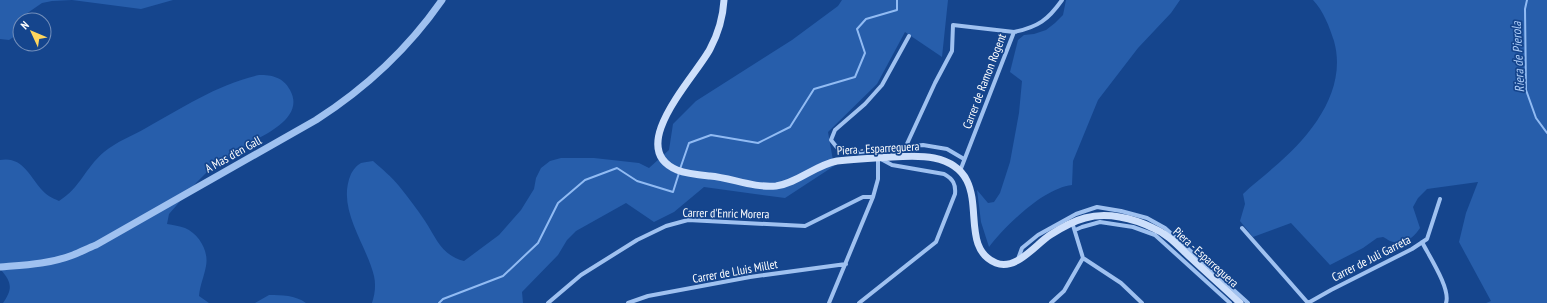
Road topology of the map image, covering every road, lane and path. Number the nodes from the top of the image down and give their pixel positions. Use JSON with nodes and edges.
{"nodes":[{"id":1,"x":442,"y":0,"type":"edge"},
{"id":2,"x":724,"y":0,"type":"edge"},
{"id":3,"x":1062,"y":0,"type":"edge"},
{"id":4,"x":1014,"y":32,"type":"junction"},
{"id":5,"x":909,"y":36,"type":"dead end"},
{"id":6,"x":906,"y":146,"type":"junction"},
{"id":7,"x":878,"y":158,"type":"junction"},
{"id":8,"x":964,"y":159,"type":"junction"},
{"id":9,"x":960,"y":171,"type":"junction"},
{"id":10,"x":874,"y":197,"type":"junction"},
{"id":11,"x":1440,"y":199,"type":"dead end"},
{"id":12,"x":1072,"y":222,"type":"junction"},
{"id":13,"x":1242,"y":228,"type":"dead end"},
{"id":14,"x":1075,"y":230,"type":"junction"},
{"id":15,"x":1422,"y":242,"type":"junction"},
{"id":16,"x":1083,"y":258,"type":"junction"},
{"id":17,"x":1017,"y":260,"type":"junction"},
{"id":18,"x":846,"y":264,"type":"junction"},
{"id":19,"x":0,"y":267,"type":"edge"},
{"id":20,"x":548,"y":303,"type":"edge"},
{"id":21,"x":628,"y":303,"type":"edge"},
{"id":22,"x":829,"y":303,"type":"edge"},
{"id":23,"x":859,"y":303,"type":"edge"},
{"id":24,"x":1051,"y":303,"type":"edge"},
{"id":25,"x":1142,"y":303,"type":"edge"},
{"id":26,"x":1230,"y":303,"type":"edge"},
{"id":27,"x":1240,"y":303,"type":"edge"},
{"id":28,"x":1248,"y":303,"type":"edge"},
{"id":29,"x":1308,"y":303,"type":"edge"},
{"id":30,"x":1446,"y":303,"type":"edge"}],
"edges":[{"from":1,"to":19,"type":"street","name":"A Mas d'en Gall"},
{"from":2,"to":7,"type":"main road","name":"Piera - Esparreguera"},
{"from":3,"to":4,"type":"street","name":"Carrer de Ramon Rogent"},
{"from":4,"to":6,"type":"street"},
{"from":4,"to":8,"type":"street","name":"Carrer de Ramon Rogent"},
{"from":5,"to":6,"type":"street"},
{"from":6,"to":8,"type":"street"},
{"from":7,"to":9,"type":"main road","name":"Piera - Esparreguera"},
{"from":7,"to":10,"type":"street"},
{"from":7,"to":23,"type":"street"},
{"from":8,"to":9,"type":"street","name":"Carrer de Ramon Rogent"},
{"from":9,"to":17,"type":"main road","name":"Piera - Esparreguera"},
{"from":10,"to":18,"type":"street"},
{"from":10,"to":20,"type":"street","name":"Carrer d'Enric Morera"},
{"from":11,"to":15,"type":"street","name":"Carrer de Juli Garreta"},
{"from":12,"to":14,"type":"street"},
{"from":12,"to":17,"type":"main road","name":"Piera - Esparreguera"},
{"from":12,"to":27,"type":"main road","name":"Piera - Esparreguera"},
{"from":13,"to":29,"type":"street"},
{"from":14,"to":16,"type":"street"},
{"from":14,"to":26,"type":"street"},
{"from":15,"to":29,"type":"street","name":"Carrer de Juli Garreta"},
{"from":15,"to":30,"type":"street"},
{"from":16,"to":24,"type":"street"},
{"from":16,"to":25,"type":"street"},
{"from":17,"to":28,"type":"street"},
{"from":18,"to":21,"type":"street","name":"Carrer de Lluis Millet"},
{"from":18,"to":22,"type":"street"}]}
